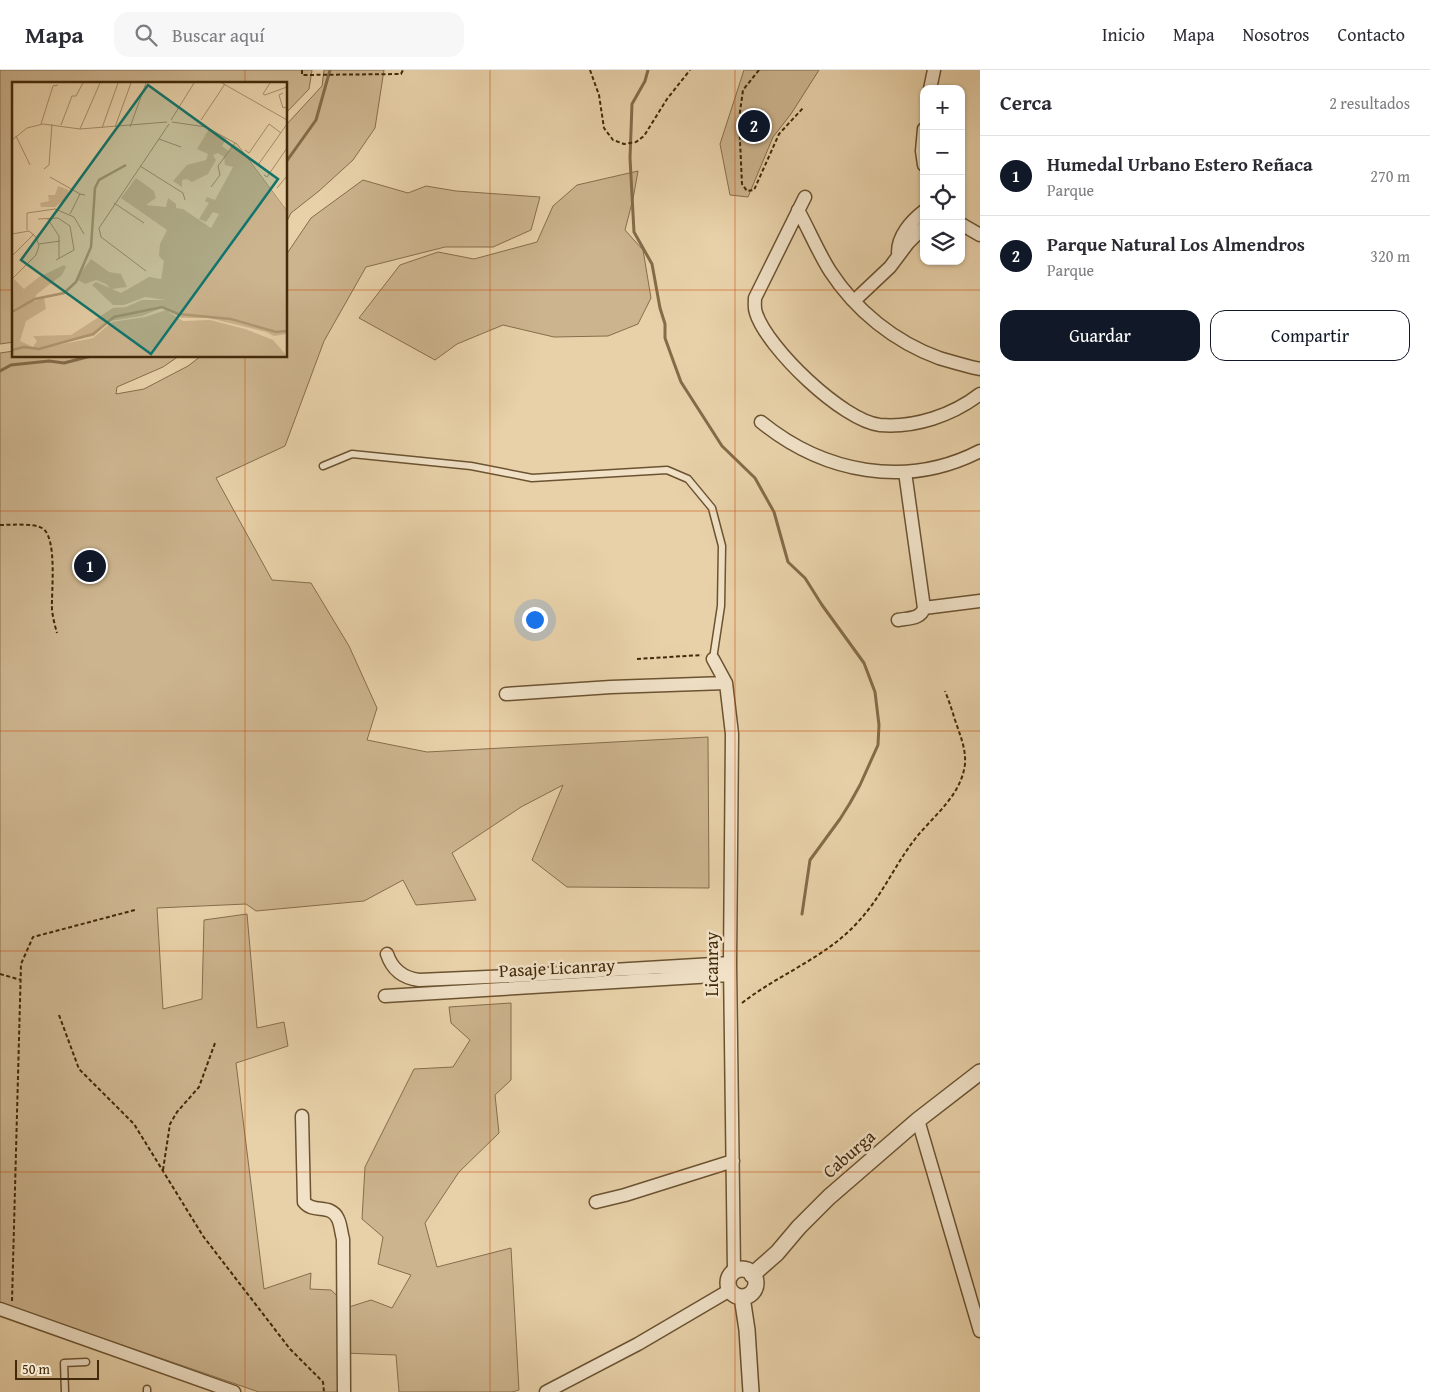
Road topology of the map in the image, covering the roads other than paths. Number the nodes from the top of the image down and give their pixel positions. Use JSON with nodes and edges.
{"nodes":[{"id":1,"x":934,"y":70,"type":"edge"},
{"id":2,"x":931,"y":85,"type":"edge"},
{"id":3,"x":805,"y":197,"type":"dead end"},
{"id":4,"x":798,"y":210,"type":"junction"},
{"id":5,"x":920,"y":215,"type":"edge"},
{"id":6,"x":965,"y":226,"type":"edge"},
{"id":7,"x":920,"y":230,"type":"edge"},
{"id":8,"x":980,"y":235,"type":"edge"},
{"id":9,"x":898,"y":257,"type":"junction"},
{"id":10,"x":857,"y":299,"type":"junction"},
{"id":11,"x":980,"y":362,"type":"edge"},
{"id":12,"x":980,"y":369,"type":"edge"},
{"id":13,"x":980,"y":394,"type":"edge"},
{"id":14,"x":761,"y":422,"type":"dead end"},
{"id":15,"x":980,"y":451,"type":"edge"},
{"id":16,"x":323,"y":466,"type":"dead end"},
{"id":17,"x":905,"y":472,"type":"junction"},
{"id":18,"x":980,"y":601,"type":"edge"},
{"id":19,"x":924,"y":608,"type":"junction"},
{"id":20,"x":898,"y":620,"type":"dead end"},
{"id":21,"x":713,"y":659,"type":"joint"},
{"id":22,"x":726,"y":683,"type":"junction"},
{"id":23,"x":506,"y":694,"type":"dead end"},
{"id":24,"x":387,"y":954,"type":"dead end"},
{"id":25,"x":730,"y":969,"type":"junction"},
{"id":26,"x":385,"y":996,"type":"dead end"},
{"id":27,"x":980,"y":1072,"type":"edge"},
{"id":28,"x":302,"y":1116,"type":"dead end"},
{"id":29,"x":918,"y":1120,"type":"junction"},
{"id":30,"x":733,"y":1161,"type":"junction"},
{"id":31,"x":596,"y":1202,"type":"dead end"},
{"id":32,"x":734,"y":1272,"type":"junction"},
{"id":33,"x":752,"y":1275,"type":"junction"},
{"id":34,"x":736,"y":1293,"type":"junction"},
{"id":35,"x":6,"y":1311,"type":"edge"},
{"id":36,"x":980,"y":1331,"type":"edge"},
{"id":37,"x":86,"y":1362,"type":"dead end"},
{"id":38,"x":65,"y":1392,"type":"edge"},
{"id":39,"x":234,"y":1392,"type":"edge"},
{"id":40,"x":344,"y":1392,"type":"edge"},
{"id":41,"x":546,"y":1392,"type":"edge"},
{"id":42,"x":751,"y":1392,"type":"edge"}],
"edges":[{"from":1,"to":2,"type":"street"},
{"from":3,"to":4,"type":"street"},
{"from":4,"to":10,"type":"street"},
{"from":4,"to":13,"type":"street"},
{"from":5,"to":9,"type":"street"},
{"from":6,"to":8,"type":"street"},
{"from":7,"to":9,"type":"street"},
{"from":9,"to":10,"type":"street"},
{"from":10,"to":11,"type":"street"},
{"from":10,"to":12,"type":"street"},
{"from":14,"to":17,"type":"street"},
{"from":15,"to":17,"type":"street"},
{"from":16,"to":21,"type":"lane"},
{"from":17,"to":19,"type":"street"},
{"from":18,"to":19,"type":"street"},
{"from":19,"to":20,"type":"street"},
{"from":21,"to":22,"type":"street","name":"Licanray"},
{"from":22,"to":23,"type":"street"},
{"from":22,"to":25,"type":"street","name":"Licanray"},
{"from":24,"to":25,"type":"street"},
{"from":25,"to":26,"type":"street","name":"Pasaje Licanray"},
{"from":25,"to":30,"type":"street","name":"Licanray"},
{"from":27,"to":29,"type":"street","name":"Caburga"},
{"from":28,"to":40,"type":"street"},
{"from":29,"to":33,"type":"street","name":"Caburga"},
{"from":29,"to":36,"type":"street"},
{"from":30,"to":31,"type":"street"},
{"from":30,"to":32,"type":"street","name":"Licanray"},
{"from":32,"to":33,"type":"street"},
{"from":32,"to":34,"type":"street"},
{"from":33,"to":34,"type":"street"},
{"from":34,"to":41,"type":"street"},
{"from":34,"to":42,"type":"street"},
{"from":35,"to":39,"type":"street"},
{"from":37,"to":38,"type":"lane"}]}
